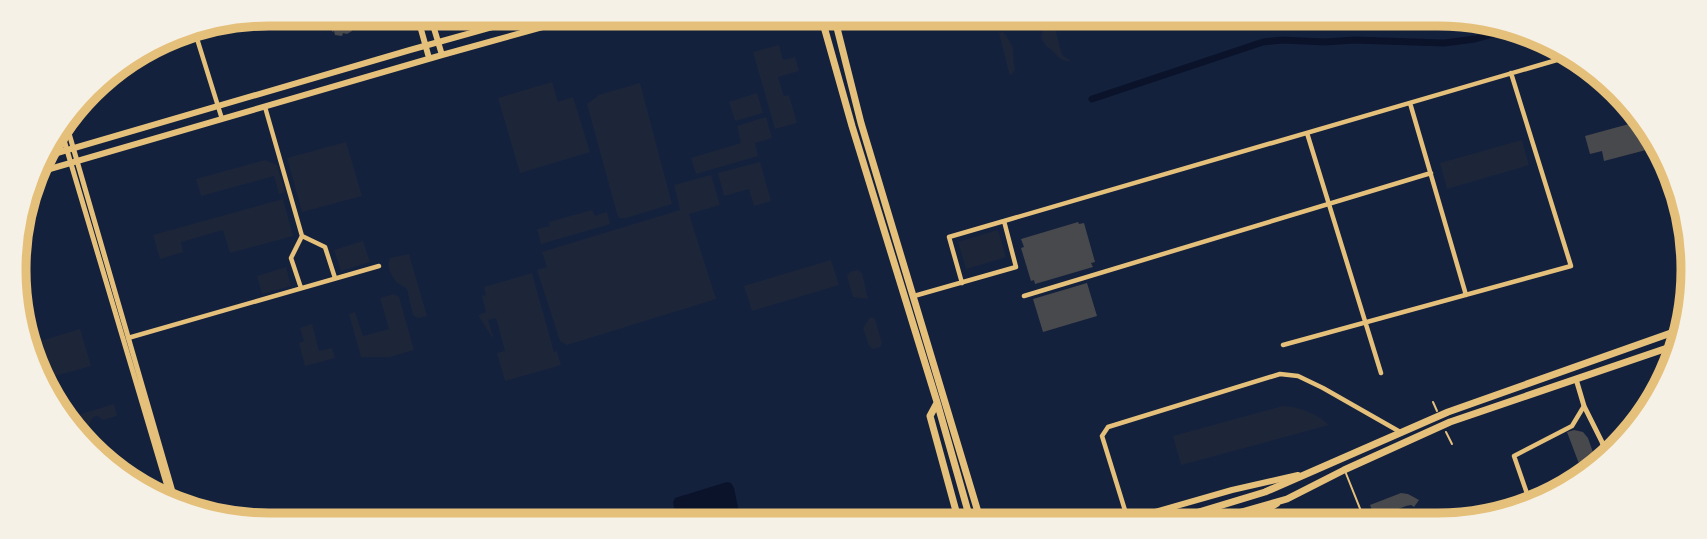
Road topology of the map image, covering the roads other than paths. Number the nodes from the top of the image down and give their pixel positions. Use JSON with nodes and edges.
{"nodes":[{"id":1,"x":421,"y":27,"type":"edge"},
{"id":2,"x":434,"y":27,"type":"edge"},
{"id":3,"x":493,"y":27,"type":"edge"},
{"id":4,"x":544,"y":27,"type":"edge"},
{"id":5,"x":824,"y":27,"type":"edge"},
{"id":6,"x":837,"y":27,"type":"edge"},
{"id":7,"x":197,"y":38,"type":"edge"},
{"id":8,"x":438,"y":42,"type":"junction"},
{"id":9,"x":427,"y":46,"type":"junction"},
{"id":10,"x":442,"y":55,"type":"junction"},
{"id":11,"x":429,"y":58,"type":"junction"},
{"id":12,"x":1559,"y":59,"type":"edge"},
{"id":13,"x":1511,"y":73,"type":"junction"},
{"id":14,"x":1410,"y":103,"type":"junction"},
{"id":15,"x":218,"y":107,"type":"junction"},
{"id":16,"x":265,"y":107,"type":"junction"},
{"id":17,"x":222,"y":119,"type":"junction"},
{"id":18,"x":1307,"y":133,"type":"junction"},
{"id":19,"x":68,"y":134,"type":"edge"},
{"id":20,"x":65,"y":139,"type":"edge"},
{"id":21,"x":71,"y":150,"type":"junction"},
{"id":22,"x":56,"y":154,"type":"edge"},
{"id":23,"x":74,"y":162,"type":"junction"},
{"id":24,"x":48,"y":169,"type":"edge"},
{"id":25,"x":1431,"y":173,"type":"junction"},
{"id":26,"x":1329,"y":204,"type":"junction"},
{"id":27,"x":1004,"y":221,"type":"junction"},
{"id":28,"x":302,"y":236,"type":"junction"},
{"id":29,"x":379,"y":265,"type":"dead end"},
{"id":30,"x":335,"y":278,"type":"junction"},
{"id":31,"x":962,"y":283,"type":"junction"},
{"id":32,"x":301,"y":288,"type":"junction"},
{"id":33,"x":1466,"y":295,"type":"junction"},
{"id":34,"x":914,"y":296,"type":"junction"},
{"id":35,"x":1024,"y":296,"type":"dead end"},
{"id":36,"x":1365,"y":322,"type":"junction"},
{"id":37,"x":1672,"y":333,"type":"edge"},
{"id":38,"x":126,"y":339,"type":"junction"},
{"id":39,"x":1283,"y":345,"type":"dead end"},
{"id":40,"x":1668,"y":348,"type":"edge"},
{"id":41,"x":1381,"y":373,"type":"dead end"},
{"id":42,"x":1576,"y":379,"type":"junction"},
{"id":43,"x":937,"y":402,"type":"junction"},
{"id":44,"x":1584,"y":406,"type":"junction"},
{"id":45,"x":1402,"y":433,"type":"junction"},
{"id":46,"x":1604,"y":447,"type":"edge"},
{"id":47,"x":1344,"y":470,"type":"junction"},
{"id":48,"x":1314,"y":471,"type":"junction"},
{"id":49,"x":168,"y":491,"type":"edge"},
{"id":50,"x":173,"y":493,"type":"edge"},
{"id":51,"x":1528,"y":495,"type":"edge"},
{"id":52,"x":1287,"y":499,"type":"junction"},
{"id":53,"x":957,"y":513,"type":"edge"},
{"id":54,"x":968,"y":513,"type":"edge"},
{"id":55,"x":978,"y":513,"type":"edge"},
{"id":56,"x":1126,"y":513,"type":"edge"},
{"id":57,"x":1152,"y":513,"type":"edge"},
{"id":58,"x":1196,"y":513,"type":"edge"},
{"id":59,"x":1238,"y":513,"type":"edge"},
{"id":60,"x":1261,"y":513,"type":"edge"},
{"id":61,"x":1362,"y":513,"type":"edge"}],
"edges":[{"from":1,"to":9,"type":"main road"},
{"from":2,"to":8,"type":"main road"},
{"from":3,"to":8,"type":"main road"},
{"from":4,"to":10,"type":"main road"},
{"from":5,"to":43,"type":"main road"},
{"from":6,"to":34,"type":"main road"},
{"from":7,"to":15,"type":"street"},
{"from":8,"to":9,"type":"main road"},
{"from":8,"to":10,"type":"main road"},
{"from":9,"to":11,"type":"main road"},
{"from":9,"to":15,"type":"main road"},
{"from":10,"to":11,"type":"main road"},
{"from":11,"to":16,"type":"main road"},
{"from":12,"to":13,"type":"street"},
{"from":13,"to":14,"type":"street"},
{"from":13,"to":33,"type":"street"},
{"from":14,"to":18,"type":"street"},
{"from":14,"to":25,"type":"street"},
{"from":15,"to":17,"type":"street"},
{"from":15,"to":21,"type":"main road"},
{"from":16,"to":17,"type":"main road"},
{"from":16,"to":28,"type":"street"},
{"from":17,"to":23,"type":"main road"},
{"from":18,"to":26,"type":"street"},
{"from":18,"to":27,"type":"street"},
{"from":19,"to":21,"type":"street"},
{"from":20,"to":21,"type":"street"},
{"from":21,"to":22,"type":"main road"},
{"from":21,"to":23,"type":"street"},
{"from":23,"to":24,"type":"main road"},
{"from":23,"to":38,"type":"street"},
{"from":25,"to":26,"type":"street"},
{"from":25,"to":33,"type":"street"},
{"from":26,"to":35,"type":"street"},
{"from":26,"to":36,"type":"street"},
{"from":27,"to":31,"type":"street"},
{"from":27,"to":31,"type":"street"},
{"from":28,"to":30,"type":"street"},
{"from":28,"to":32,"type":"street"},
{"from":29,"to":30,"type":"street"},
{"from":30,"to":32,"type":"street"},
{"from":31,"to":34,"type":"street"},
{"from":32,"to":38,"type":"street"},
{"from":33,"to":36,"type":"street"},
{"from":34,"to":55,"type":"main road"},
{"from":36,"to":39,"type":"street"},
{"from":36,"to":41,"type":"street"},
{"from":37,"to":45,"type":"main road"},
{"from":38,"to":49,"type":"street"},
{"from":38,"to":50,"type":"street"},
{"from":40,"to":42,"type":"main road"},
{"from":42,"to":44,"type":"street"},
{"from":42,"to":47,"type":"main road"},
{"from":43,"to":53,"type":"main road"},
{"from":43,"to":54,"type":"main road"},
{"from":44,"to":46,"type":"street"},
{"from":44,"to":51,"type":"street"},
{"from":45,"to":48,"type":"main road"},
{"from":45,"to":56,"type":"street"},
{"from":47,"to":52,"type":"main road"},
{"from":47,"to":61,"type":"lane"},
{"from":48,"to":57,"type":"main road"},
{"from":48,"to":58,"type":"main road"},
{"from":52,"to":59,"type":"main road"},
{"from":52,"to":60,"type":"main road"}]}
